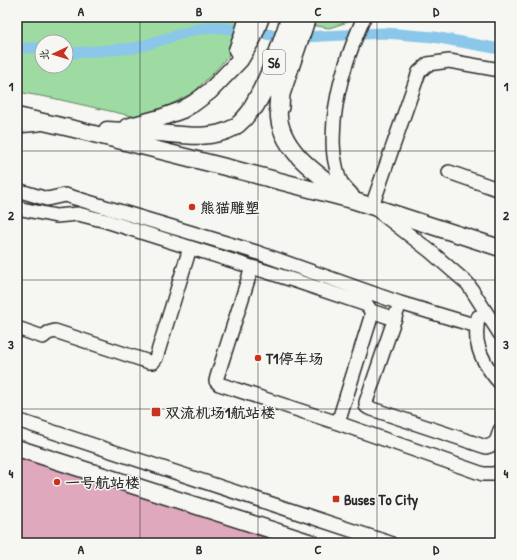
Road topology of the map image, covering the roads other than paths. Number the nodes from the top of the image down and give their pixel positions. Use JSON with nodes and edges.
{"nodes":[{"id":1,"x":248,"y":17,"type":"edge"},
{"id":2,"x":262,"y":17,"type":"edge"},
{"id":3,"x":291,"y":17,"type":"edge"},
{"id":4,"x":306,"y":17,"type":"edge"},
{"id":5,"x":364,"y":17,"type":"edge"},
{"id":6,"x":500,"y":70,"type":"edge"},
{"id":7,"x":222,"y":78,"type":"junction"},
{"id":8,"x":254,"y":106,"type":"joint"},
{"id":9,"x":279,"y":107,"type":"joint"},
{"id":10,"x":17,"y":110,"type":"edge"},
{"id":11,"x":17,"y":116,"type":"edge"},
{"id":12,"x":48,"y":124,"type":"junction"},
{"id":13,"x":17,"y":126,"type":"edge"},
{"id":14,"x":114,"y":130,"type":"junction"},
{"id":15,"x":449,"y":172,"type":"dead end"},
{"id":16,"x":17,"y":190,"type":"edge"},
{"id":17,"x":500,"y":190,"type":"edge"},
{"id":18,"x":361,"y":203,"type":"junction"},
{"id":19,"x":17,"y":208,"type":"edge"},
{"id":20,"x":190,"y":248,"type":"junction"},
{"id":21,"x":495,"y":248,"type":"edge"},
{"id":22,"x":252,"y":267,"type":"junction"},
{"id":23,"x":481,"y":302,"type":"junction"},
{"id":24,"x":400,"y":303,"type":"junction"},
{"id":25,"x":372,"y":311,"type":"junction"},
{"id":26,"x":395,"y":319,"type":"junction"},
{"id":27,"x":17,"y":322,"type":"edge"},
{"id":28,"x":477,"y":326,"type":"junction"},
{"id":29,"x":17,"y":328,"type":"edge"},
{"id":30,"x":500,"y":334,"type":"edge"},
{"id":31,"x":46,"y":335,"type":"junction"},
{"id":32,"x":500,"y":383,"type":"edge"},
{"id":33,"x":17,"y":420,"type":"edge"},
{"id":34,"x":338,"y":423,"type":"junction"},
{"id":35,"x":500,"y":430,"type":"edge"},
{"id":36,"x":17,"y":448,"type":"edge"},
{"id":37,"x":500,"y":472,"type":"edge"},
{"id":38,"x":312,"y":543,"type":"edge"},
{"id":39,"x":390,"y":543,"type":"edge"}],
"edges":[{"from":1,"to":7,"type":"main road"},
{"from":2,"to":7,"type":"main road"},
{"from":3,"to":8,"type":"highway","number":"S6"},
{"from":4,"to":9,"type":"highway","number":"S6"},
{"from":5,"to":18,"type":"street"},
{"from":6,"to":18,"type":"street"},
{"from":7,"to":14,"type":"main road"},
{"from":8,"to":14,"type":"main road"},
{"from":9,"to":18,"type":"main road"},
{"from":10,"to":12,"type":"street"},
{"from":11,"to":12,"type":"main road"},
{"from":12,"to":13,"type":"street"},
{"from":12,"to":14,"type":"main road"},
{"from":12,"to":18,"type":"main road"},
{"from":15,"to":17,"type":"street"},
{"from":16,"to":24,"type":"street"},
{"from":18,"to":21,"type":"main road"},
{"from":18,"to":23,"type":"street"},
{"from":19,"to":20,"type":"street"},
{"from":20,"to":22,"type":"street"},
{"from":20,"to":31,"type":"street"},
{"from":22,"to":25,"type":"street"},
{"from":22,"to":34,"type":"street"},
{"from":23,"to":28,"type":"street"},
{"from":23,"to":30,"type":"street"},
{"from":24,"to":26,"type":"street"},
{"from":24,"to":28,"type":"street"},
{"from":25,"to":26,"type":"street"},
{"from":25,"to":34,"type":"street"},
{"from":26,"to":35,"type":"street"},
{"from":27,"to":31,"type":"street"},
{"from":28,"to":32,"type":"street"},
{"from":29,"to":31,"type":"street"},
{"from":33,"to":39,"type":"street"},
{"from":34,"to":37,"type":"street"},
{"from":36,"to":38,"type":"main road"}]}
